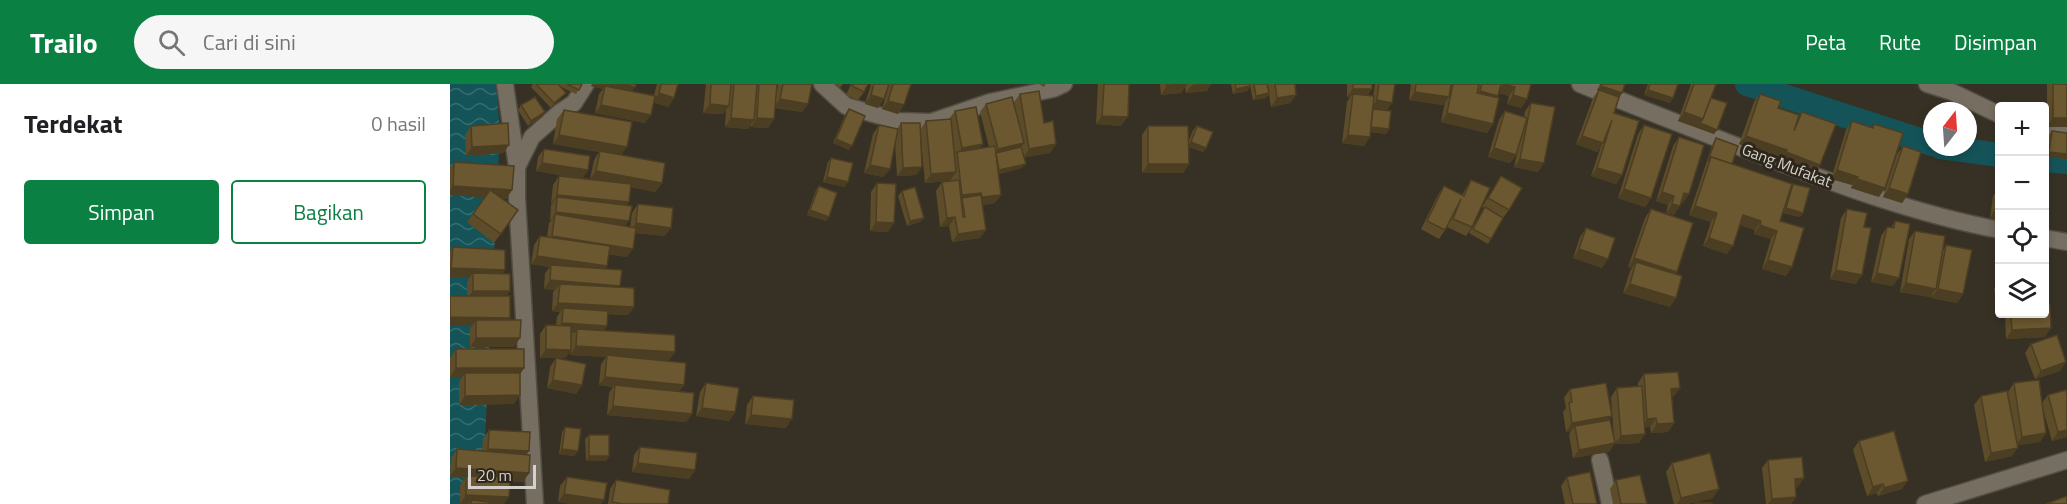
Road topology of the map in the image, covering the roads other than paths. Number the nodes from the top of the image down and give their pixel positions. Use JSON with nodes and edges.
{"nodes":[{"id":1,"x":505,"y":84,"type":"edge"},
{"id":2,"x":586,"y":84,"type":"edge"},
{"id":3,"x":822,"y":84,"type":"edge"},
{"id":4,"x":1064,"y":84,"type":"edge"},
{"id":5,"x":1580,"y":84,"type":"edge"},
{"id":6,"x":1927,"y":84,"type":"edge"},
{"id":7,"x":1995,"y":113,"type":"edge"},
{"id":8,"x":2049,"y":130,"type":"edge"},
{"id":9,"x":2067,"y":132,"type":"edge"},
{"id":10,"x":516,"y":160,"type":"junction"},
{"id":11,"x":1995,"y":229,"type":"edge"},
{"id":12,"x":2049,"y":239,"type":"edge"},
{"id":13,"x":2067,"y":242,"type":"edge"},
{"id":14,"x":1600,"y":460,"type":"dead end"},
{"id":15,"x":2067,"y":460,"type":"edge"},
{"id":16,"x":535,"y":504,"type":"edge"},
{"id":17,"x":1610,"y":504,"type":"edge"},
{"id":18,"x":1925,"y":504,"type":"edge"}],
"edges":[{"from":1,"to":10,"type":"street"},
{"from":2,"to":10,"type":"street"},
{"from":3,"to":4,"type":"street"},
{"from":5,"to":11,"type":"street","name":"Gang Mufakat"},
{"from":6,"to":7,"type":"street"},
{"from":8,"to":9,"type":"street"},
{"from":10,"to":16,"type":"street"},
{"from":12,"to":13,"type":"street"},
{"from":14,"to":17,"type":"street"},
{"from":15,"to":18,"type":"street"}]}
